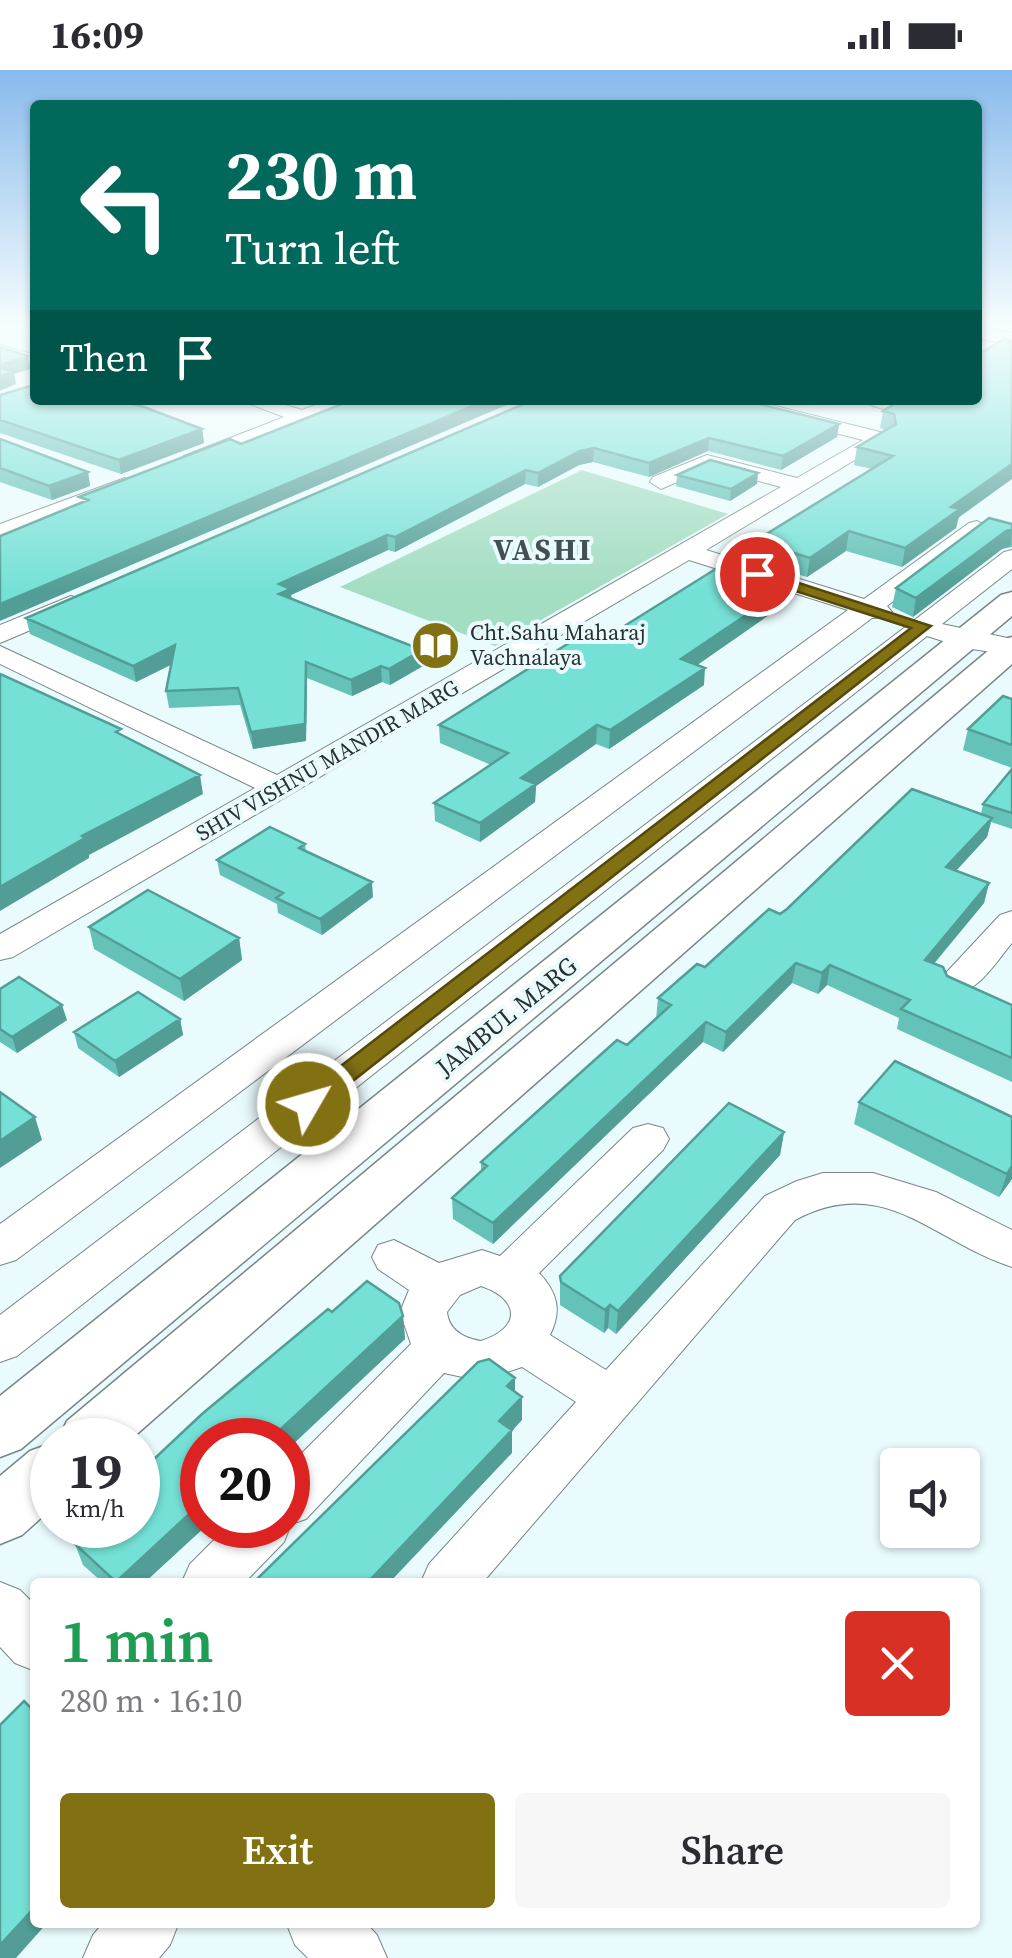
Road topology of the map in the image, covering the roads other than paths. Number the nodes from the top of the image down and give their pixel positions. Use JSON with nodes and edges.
{"nodes":[{"id":1,"x":296,"y":415,"type":"edge"},
{"id":2,"x":307,"y":415,"type":"edge"},
{"id":3,"x":788,"y":415,"type":"edge"},
{"id":4,"x":302,"y":417,"type":"junction"},
{"id":5,"x":676,"y":453,"type":"edge"},
{"id":6,"x":707,"y":460,"type":"junction"},
{"id":7,"x":175,"y":466,"type":"edge"},
{"id":8,"x":86,"y":473,"type":"edge"},
{"id":9,"x":661,"y":482,"type":"edge"},
{"id":10,"x":800,"y":485,"type":"junction"},
{"id":11,"x":977,"y":528,"type":"edge"},
{"id":12,"x":0,"y":532,"type":"edge"},
{"id":13,"x":686,"y":552,"type":"junction"},
{"id":14,"x":1012,"y":557,"type":"edge"},
{"id":15,"x":90,"y":596,"type":"edge"},
{"id":16,"x":1012,"y":601,"type":"edge"},
{"id":17,"x":864,"y":608,"type":"junction"},
{"id":18,"x":0,"y":635,"type":"edge"},
{"id":19,"x":987,"y":647,"type":"edge"},
{"id":20,"x":0,"y":654,"type":"edge"},
{"id":21,"x":278,"y":788,"type":"junction"},
{"id":22,"x":1012,"y":922,"type":"edge"},
{"id":23,"x":0,"y":950,"type":"edge"},
{"id":24,"x":957,"y":983,"type":"edge"},
{"id":25,"x":648,"y":1139,"type":"dead end"},
{"id":26,"x":0,"y":1248,"type":"edge"},
{"id":27,"x":1012,"y":1250,"type":"edge"},
{"id":28,"x":394,"y":1257,"type":"dead end"},
{"id":29,"x":509,"y":1274,"type":"junction"},
{"id":30,"x":437,"y":1285,"type":"junction"},
{"id":31,"x":0,"y":1342,"type":"edge"},
{"id":32,"x":522,"y":1342,"type":"junction"},
{"id":33,"x":440,"y":1346,"type":"junction"},
{"id":34,"x":611,"y":1399,"type":"junction"},
{"id":35,"x":113,"y":1418,"type":"edge"},
{"id":36,"x":0,"y":1431,"type":"edge"},
{"id":37,"x":310,"y":1479,"type":"edge"},
{"id":38,"x":30,"y":1489,"type":"edge"},
{"id":39,"x":0,"y":1515,"type":"edge"},
{"id":40,"x":242,"y":1548,"type":"edge"},
{"id":41,"x":213,"y":1578,"type":"edge"},
{"id":42,"x":452,"y":1578,"type":"edge"},
{"id":43,"x":0,"y":1608,"type":"edge"},
{"id":44,"x":30,"y":1638,"type":"edge"},
{"id":45,"x":142,"y":1928,"type":"edge"},
{"id":46,"x":324,"y":1928,"type":"edge"},
{"id":47,"x":116,"y":1958,"type":"edge"},
{"id":48,"x":354,"y":1958,"type":"edge"}],
"edges":[{"from":1,"to":4,"type":"street"},
{"from":2,"to":4,"type":"street"},
{"from":3,"to":10,"type":"street","name":"SHIV VISHNU MANDIR MARG"},
{"from":4,"to":7,"type":"street"},
{"from":5,"to":6,"type":"street"},
{"from":6,"to":9,"type":"street"},
{"from":6,"to":10,"type":"street"},
{"from":8,"to":12,"type":"street"},
{"from":10,"to":13,"type":"street","name":"SHIV VISHNU MANDIR MARG"},
{"from":11,"to":17,"type":"street"},
{"from":13,"to":17,"type":"street"},
{"from":13,"to":21,"type":"street","name":"SHIV VISHNU MANDIR MARG"},
{"from":14,"to":19,"type":"street"},
{"from":15,"to":18,"type":"street"},
{"from":16,"to":19,"type":"main road","name":"JAMBUL MARG"},
{"from":17,"to":19,"type":"street"},
{"from":17,"to":26,"type":"street"},
{"from":19,"to":31,"type":"street"},
{"from":19,"to":35,"type":"main road","name":"JAMBUL MARG"},
{"from":19,"to":36,"type":"main road","name":"JAMBUL MARG"},
{"from":20,"to":21,"type":"street"},
{"from":21,"to":23,"type":"street","name":"SHIV VISHNU MANDIR MARG"},
{"from":22,"to":24,"type":"street"},
{"from":25,"to":29,"type":"street"},
{"from":27,"to":34,"type":"street"},
{"from":28,"to":30,"type":"street"},
{"from":29,"to":30,"type":"street"},
{"from":29,"to":32,"type":"street"},
{"from":30,"to":33,"type":"street"},
{"from":32,"to":33,"type":"street"},
{"from":32,"to":34,"type":"street"},
{"from":33,"to":37,"type":"street"},
{"from":34,"to":42,"type":"street"},
{"from":38,"to":39,"type":"main road"},
{"from":40,"to":41,"type":"street"},
{"from":43,"to":44,"type":"street"},
{"from":45,"to":47,"type":"street"},
{"from":46,"to":48,"type":"street"}]}
